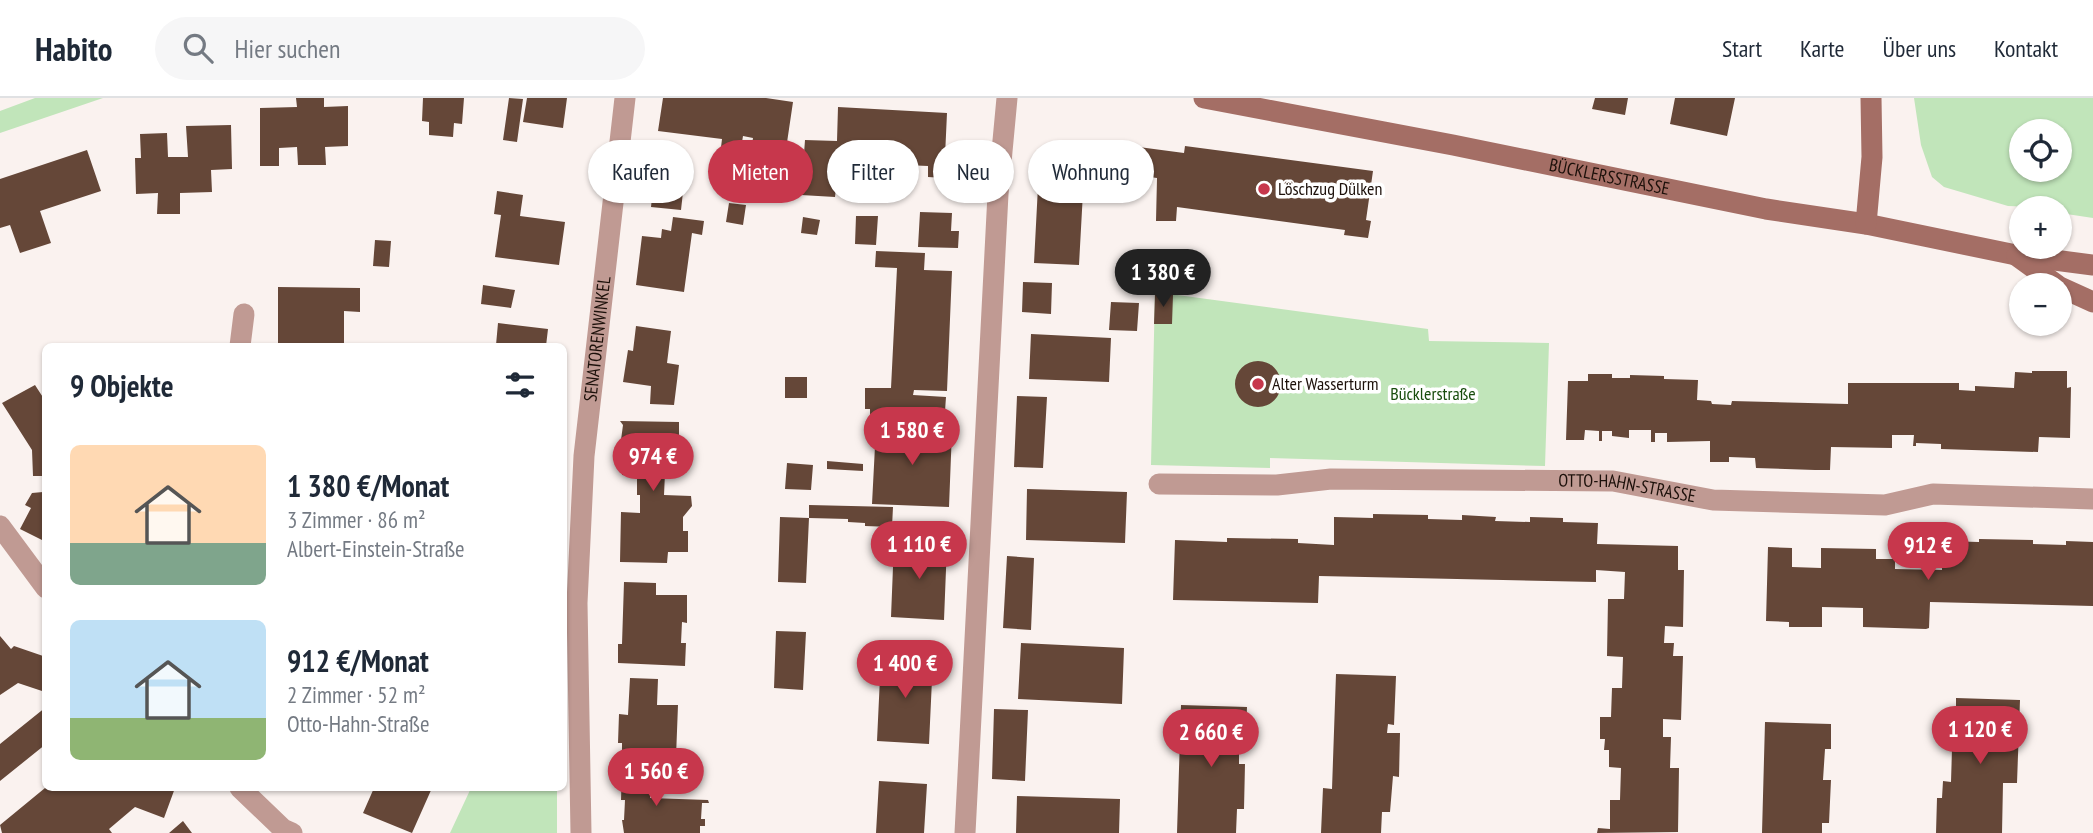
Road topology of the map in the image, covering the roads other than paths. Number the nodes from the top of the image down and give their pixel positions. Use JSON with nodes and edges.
{"nodes":[{"id":1,"x":625,"y":98,"type":"edge"},
{"id":2,"x":1007,"y":98,"type":"edge"},
{"id":3,"x":1204,"y":98,"type":"edge"},
{"id":4,"x":1871,"y":98,"type":"edge"},
{"id":5,"x":1866,"y":225,"type":"junction"},
{"id":6,"x":2009,"y":254,"type":"edge"},
{"id":7,"x":2021,"y":259,"type":"edge"},
{"id":8,"x":2047,"y":259,"type":"edge"},
{"id":9,"x":2093,"y":265,"type":"edge"},
{"id":10,"x":2040,"y":273,"type":"edge"},
{"id":11,"x":2072,"y":292,"type":"edge"},
{"id":12,"x":2093,"y":302,"type":"edge"},
{"id":13,"x":244,"y":314,"type":"dead end"},
{"id":14,"x":240,"y":343,"type":"edge"},
{"id":15,"x":1159,"y":484,"type":"dead end"},
{"id":16,"x":2093,"y":499,"type":"edge"},
{"id":17,"x":0,"y":526,"type":"edge"},
{"id":18,"x":42,"y":583,"type":"edge"},
{"id":19,"x":243,"y":791,"type":"edge"},
{"id":20,"x":292,"y":833,"type":"edge"},
{"id":21,"x":581,"y":833,"type":"edge"},
{"id":22,"x":965,"y":833,"type":"edge"}],
"edges":[{"from":1,"to":21,"type":"street","name":"SENATORENWINKEL"},
{"from":2,"to":22,"type":"street"},
{"from":3,"to":5,"type":"main road","name":"BÜCKLERSSTRASSE"},
{"from":4,"to":5,"type":"main road"},
{"from":5,"to":6,"type":"main road","name":"BÜCKLERSSTRASSE"},
{"from":7,"to":10,"type":"main road","name":"BÜCKLERSSTRASSE"},
{"from":8,"to":9,"type":"main road","name":"BÜCKLERSSTRASSE"},
{"from":11,"to":12,"type":"main road","name":"BÜCKLERSSTRASSE"},
{"from":13,"to":14,"type":"street"},
{"from":15,"to":16,"type":"street","name":"OTTO-HAHN-STRASSE"},
{"from":17,"to":18,"type":"street"},
{"from":19,"to":20,"type":"street"}]}
